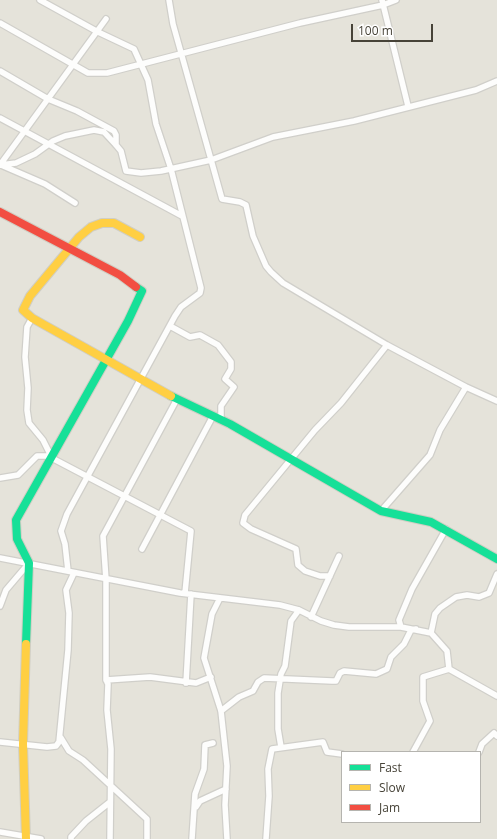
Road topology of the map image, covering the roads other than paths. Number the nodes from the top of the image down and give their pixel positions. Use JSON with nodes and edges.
{"nodes":[{"id":1,"x":40,"y":0,"type":"edge"},
{"id":2,"x":169,"y":0,"type":"edge"},
{"id":3,"x":396,"y":0,"type":"edge"},
{"id":4,"x":383,"y":2,"type":"edge"},
{"id":5,"x":106,"y":19,"type":"dead end"},
{"id":6,"x":0,"y":23,"type":"edge"},
{"id":7,"x":98,"y":32,"type":"junction"},
{"id":8,"x":181,"y":53,"type":"junction"},
{"id":9,"x":141,"y":63,"type":"junction"},
{"id":10,"x":74,"y":64,"type":"junction"},
{"id":11,"x":0,"y":71,"type":"edge"},
{"id":12,"x":497,"y":81,"type":"edge"},
{"id":13,"x":48,"y":100,"type":"junction"},
{"id":14,"x":408,"y":106,"type":"junction"},
{"id":15,"x":0,"y":118,"type":"edge"},
{"id":16,"x":25,"y":131,"type":"junction"},
{"id":17,"x":49,"y":144,"type":"junction"},
{"id":18,"x":116,"y":145,"type":"junction"},
{"id":19,"x":211,"y":160,"type":"junction"},
{"id":20,"x":0,"y":165,"type":"edge"},
{"id":21,"x":171,"y":169,"type":"junction"},
{"id":22,"x":75,"y":203,"type":"dead end"},
{"id":23,"x":0,"y":212,"type":"edge"},
{"id":24,"x":182,"y":216,"type":"junction"},
{"id":25,"x":140,"y":237,"type":"dead end"},
{"id":26,"x":70,"y":250,"type":"junction"},
{"id":27,"x":32,"y":318,"type":"junction"},
{"id":28,"x":170,"y":326,"type":"junction"},
{"id":29,"x":386,"y":344,"type":"junction"},
{"id":30,"x":105,"y":360,"type":"junction"},
{"id":31,"x":141,"y":379,"type":"junction"},
{"id":32,"x":466,"y":387,"type":"junction"},
{"id":33,"x":177,"y":399,"type":"junction"},
{"id":34,"x":497,"y":401,"type":"edge"},
{"id":35,"x":213,"y":416,"type":"junction"},
{"id":36,"x":221,"y":420,"type":"junction"},
{"id":37,"x":52,"y":458,"type":"junction"},
{"id":38,"x":291,"y":459,"type":"junction"},
{"id":39,"x":88,"y":476,"type":"junction"},
{"id":40,"x":0,"y":478,"type":"edge"},
{"id":41,"x":124,"y":496,"type":"junction"},
{"id":42,"x":381,"y":511,"type":"junction"},
{"id":43,"x":159,"y":515,"type":"junction"},
{"id":44,"x":446,"y":530,"type":"junction"},
{"id":45,"x":142,"y":549,"type":"dead end"},
{"id":46,"x":339,"y":556,"type":"dead end"},
{"id":47,"x":0,"y":558,"type":"edge"},
{"id":48,"x":497,"y":559,"type":"edge"},
{"id":49,"x":29,"y":563,"type":"junction"},
{"id":50,"x":68,"y":571,"type":"junction"},
{"id":51,"x":74,"y":572,"type":"junction"},
{"id":52,"x":497,"y":574,"type":"edge"},
{"id":53,"x":330,"y":576,"type":"junction"},
{"id":54,"x":106,"y":580,"type":"junction"},
{"id":55,"x":188,"y":594,"type":"junction"},
{"id":56,"x":220,"y":598,"type":"junction"},
{"id":57,"x":0,"y":606,"type":"edge"},
{"id":58,"x":299,"y":610,"type":"junction"},
{"id":59,"x":311,"y":617,"type":"junction"},
{"id":60,"x":401,"y":627,"type":"junction"},
{"id":61,"x":417,"y":629,"type":"junction"},
{"id":62,"x":431,"y":633,"type":"junction"},
{"id":63,"x":449,"y":670,"type":"junction"},
{"id":64,"x":211,"y":677,"type":"junction"},
{"id":65,"x":280,"y":678,"type":"junction"},
{"id":66,"x":106,"y":680,"type":"junction"},
{"id":67,"x":186,"y":683,"type":"junction"},
{"id":68,"x":497,"y":696,"type":"edge"},
{"id":69,"x":221,"y":711,"type":"junction"},
{"id":70,"x":497,"y":736,"type":"edge"},
{"id":71,"x":61,"y":738,"type":"junction"},
{"id":72,"x":0,"y":742,"type":"edge"},
{"id":73,"x":213,"y":743,"type":"dead end"},
{"id":74,"x":23,"y":744,"type":"junction"},
{"id":75,"x":281,"y":747,"type":"junction"},
{"id":76,"x":414,"y":751,"type":"edge"},
{"id":77,"x":479,"y":751,"type":"edge"},
{"id":78,"x":341,"y":754,"type":"edge"},
{"id":79,"x":110,"y":785,"type":"junction"},
{"id":80,"x":226,"y":788,"type":"junction"},
{"id":81,"x":110,"y":802,"type":"junction"},
{"id":82,"x":196,"y":807,"type":"junction"},
{"id":83,"x":0,"y":832,"type":"edge"},
{"id":84,"x":26,"y":837,"type":"edge"},
{"id":85,"x":41,"y":839,"type":"edge"},
{"id":86,"x":71,"y":839,"type":"edge"},
{"id":87,"x":110,"y":839,"type":"edge"},
{"id":88,"x":147,"y":839,"type":"edge"},
{"id":89,"x":192,"y":839,"type":"edge"},
{"id":90,"x":227,"y":839,"type":"edge"},
{"id":91,"x":266,"y":839,"type":"edge"}],
"edges":[{"from":1,"to":7,"type":"street"},
{"from":2,"to":8,"type":"street"},
{"from":3,"to":4,"type":"street"},
{"from":4,"to":8,"type":"street"},
{"from":4,"to":14,"type":"street"},
{"from":5,"to":7,"type":"street"},
{"from":6,"to":10,"type":"street"},
{"from":7,"to":9,"type":"street"},
{"from":7,"to":10,"type":"street"},
{"from":8,"to":9,"type":"street"},
{"from":8,"to":19,"type":"street"},
{"from":9,"to":10,"type":"street"},
{"from":9,"to":21,"type":"street"},
{"from":10,"to":13,"type":"street"},
{"from":11,"to":13,"type":"street"},
{"from":12,"to":14,"type":"street"},
{"from":13,"to":16,"type":"street"},
{"from":13,"to":18,"type":"street"},
{"from":14,"to":19,"type":"street"},
{"from":15,"to":16,"type":"street"},
{"from":16,"to":17,"type":"street"},
{"from":16,"to":20,"type":"street"},
{"from":17,"to":18,"type":"street"},
{"from":17,"to":20,"type":"street"},
{"from":17,"to":24,"type":"street"},
{"from":18,"to":21,"type":"street"},
{"from":19,"to":21,"type":"street"},
{"from":19,"to":29,"type":"street"},
{"from":20,"to":22,"type":"street"},
{"from":21,"to":24,"type":"street"},
{"from":23,"to":26,"type":"street"},
{"from":24,"to":28,"type":"street"},
{"from":25,"to":26,"type":"street"},
{"from":26,"to":27,"type":"street"},
{"from":26,"to":30,"type":"street"},
{"from":27,"to":30,"type":"street"},
{"from":27,"to":37,"type":"street"},
{"from":28,"to":31,"type":"street"},
{"from":28,"to":36,"type":"street"},
{"from":29,"to":32,"type":"street"},
{"from":29,"to":38,"type":"street"},
{"from":30,"to":31,"type":"street"},
{"from":30,"to":37,"type":"street"},
{"from":31,"to":33,"type":"street"},
{"from":31,"to":39,"type":"street"},
{"from":32,"to":34,"type":"street"},
{"from":32,"to":42,"type":"street"},
{"from":33,"to":35,"type":"street"},
{"from":33,"to":41,"type":"street"},
{"from":35,"to":36,"type":"street"},
{"from":35,"to":43,"type":"street"},
{"from":36,"to":38,"type":"street"},
{"from":37,"to":39,"type":"street"},
{"from":37,"to":40,"type":"street"},
{"from":37,"to":49,"type":"street"},
{"from":38,"to":42,"type":"street"},
{"from":38,"to":53,"type":"street"},
{"from":39,"to":41,"type":"street"},
{"from":39,"to":50,"type":"street"},
{"from":41,"to":43,"type":"street"},
{"from":41,"to":54,"type":"street"},
{"from":42,"to":44,"type":"street"},
{"from":43,"to":45,"type":"street"},
{"from":43,"to":55,"type":"street"},
{"from":44,"to":48,"type":"street"},
{"from":44,"to":60,"type":"street"},
{"from":46,"to":53,"type":"street"},
{"from":47,"to":49,"type":"street"},
{"from":49,"to":50,"type":"street"},
{"from":49,"to":57,"type":"street"},
{"from":49,"to":74,"type":"street"},
{"from":50,"to":51,"type":"street"},
{"from":51,"to":54,"type":"street"},
{"from":51,"to":71,"type":"street"},
{"from":52,"to":62,"type":"street"},
{"from":53,"to":59,"type":"street"},
{"from":54,"to":55,"type":"street"},
{"from":54,"to":66,"type":"street"},
{"from":55,"to":56,"type":"street"},
{"from":55,"to":67,"type":"street"},
{"from":56,"to":58,"type":"street"},
{"from":56,"to":64,"type":"street"},
{"from":58,"to":59,"type":"street"},
{"from":58,"to":65,"type":"street"},
{"from":59,"to":60,"type":"street"},
{"from":60,"to":61,"type":"street"},
{"from":61,"to":62,"type":"street"},
{"from":61,"to":65,"type":"street"},
{"from":62,"to":63,"type":"street"},
{"from":63,"to":68,"type":"street"},
{"from":63,"to":76,"type":"street"},
{"from":64,"to":67,"type":"street"},
{"from":64,"to":69,"type":"street"},
{"from":65,"to":69,"type":"street"},
{"from":65,"to":75,"type":"street"},
{"from":66,"to":67,"type":"street"},
{"from":66,"to":79,"type":"street"},
{"from":69,"to":80,"type":"street"},
{"from":70,"to":77,"type":"street"},
{"from":71,"to":74,"type":"street"},
{"from":71,"to":79,"type":"street"},
{"from":72,"to":74,"type":"street"},
{"from":73,"to":82,"type":"street"},
{"from":74,"to":84,"type":"street"},
{"from":75,"to":78,"type":"street"},
{"from":75,"to":91,"type":"street"},
{"from":79,"to":81,"type":"street"},
{"from":79,"to":88,"type":"street"},
{"from":80,"to":82,"type":"street"},
{"from":80,"to":90,"type":"street"},
{"from":81,"to":86,"type":"street"},
{"from":81,"to":87,"type":"street"},
{"from":82,"to":89,"type":"street"},
{"from":83,"to":84,"type":"street"},
{"from":84,"to":85,"type":"street"}]}
